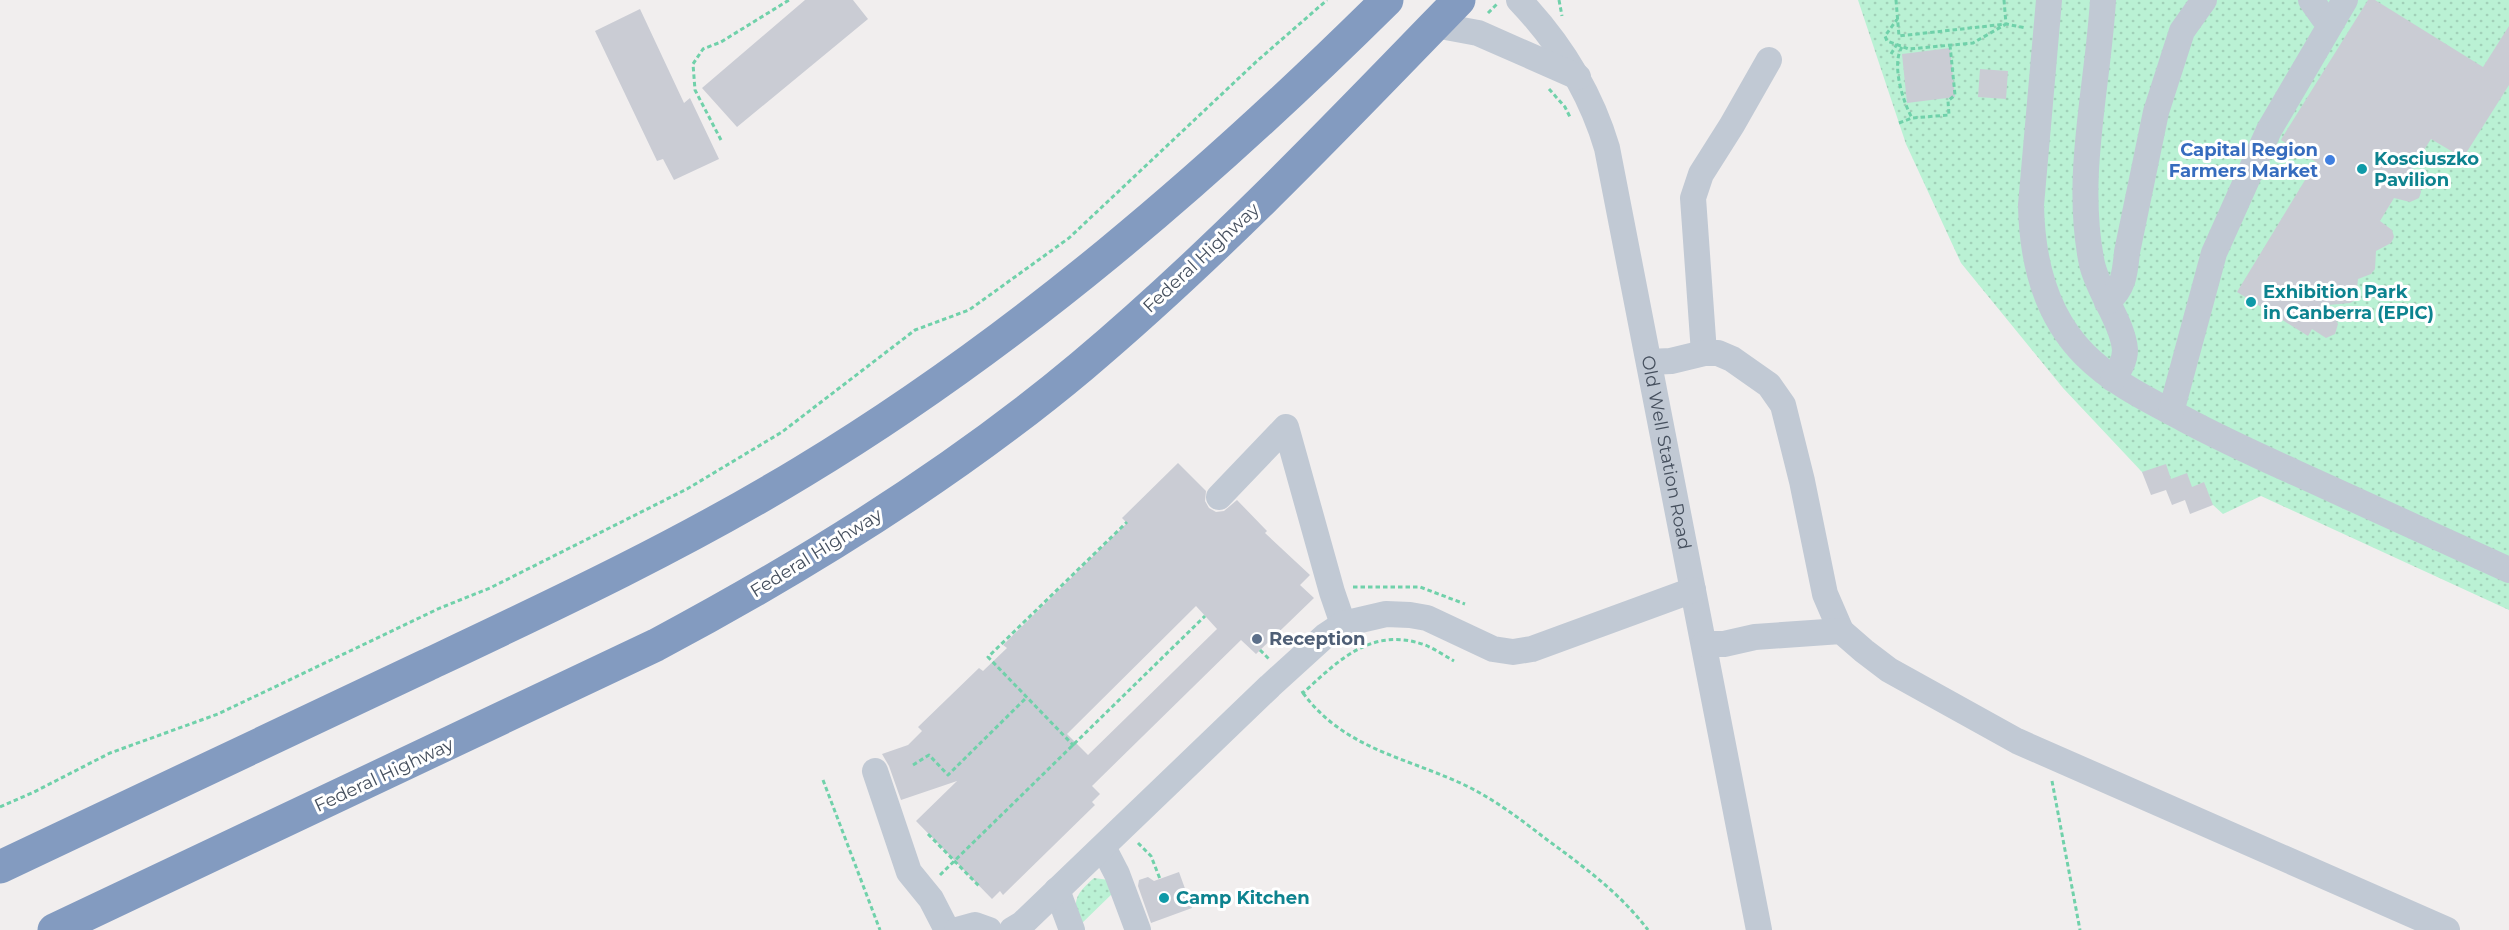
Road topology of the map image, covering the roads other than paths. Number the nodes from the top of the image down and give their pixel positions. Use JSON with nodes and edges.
{"nodes":[{"id":1,"x":1387,"y":0,"type":"edge"},
{"id":2,"x":1519,"y":0,"type":"edge"},
{"id":3,"x":2049,"y":0,"type":"edge"},
{"id":4,"x":2103,"y":0,"type":"edge"},
{"id":5,"x":2204,"y":0,"type":"edge"},
{"id":6,"x":2345,"y":0,"type":"edge"},
{"id":7,"x":1473,"y":17,"type":"edge"},
{"id":8,"x":1768,"y":60,"type":"dead end"},
{"id":9,"x":1578,"y":77,"type":"junction"},
{"id":10,"x":2107,"y":302,"type":"junction"},
{"id":11,"x":1704,"y":353,"type":"junction"},
{"id":12,"x":1649,"y":362,"type":"junction"},
{"id":13,"x":2113,"y":379,"type":"junction"},
{"id":14,"x":2171,"y":412,"type":"junction"},
{"id":15,"x":1219,"y":497,"type":"dead end"},
{"id":16,"x":2509,"y":570,"type":"edge"},
{"id":17,"x":1693,"y":590,"type":"junction"},
{"id":18,"x":1343,"y":624,"type":"junction"},
{"id":19,"x":1841,"y":631,"type":"junction"},
{"id":20,"x":1704,"y":644,"type":"junction"},
{"id":21,"x":875,"y":771,"type":"dead end"},
{"id":22,"x":1103,"y":847,"type":"junction"},
{"id":23,"x":0,"y":867,"type":"edge"},
{"id":24,"x":1058,"y":890,"type":"junction"},
{"id":25,"x":54,"y":930,"type":"edge"},
{"id":26,"x":947,"y":930,"type":"edge"},
{"id":27,"x":957,"y":930,"type":"edge"},
{"id":28,"x":989,"y":930,"type":"edge"},
{"id":29,"x":1012,"y":930,"type":"edge"},
{"id":30,"x":1072,"y":930,"type":"edge"},
{"id":31,"x":1138,"y":930,"type":"edge"},
{"id":32,"x":1759,"y":930,"type":"edge"},
{"id":33,"x":2447,"y":930,"type":"edge"}],
"edges":[{"from":1,"to":23,"type":"highway"},
{"from":2,"to":9,"type":"street","name":"Old Well Station Road"},
{"from":3,"to":13,"type":"street"},
{"from":4,"to":10,"type":"street"},
{"from":5,"to":10,"type":"street"},
{"from":6,"to":14,"type":"street"},
{"from":7,"to":9,"type":"street"},
{"from":7,"to":25,"type":"highway","name":"Federal Highway"},
{"from":8,"to":11,"type":"street"},
{"from":9,"to":12,"type":"street","name":"Old Well Station Road"},
{"from":10,"to":13,"type":"street"},
{"from":11,"to":12,"type":"street"},
{"from":11,"to":19,"type":"street"},
{"from":12,"to":17,"type":"street","name":"Old Well Station Road"},
{"from":13,"to":14,"type":"street"},
{"from":14,"to":16,"type":"street"},
{"from":15,"to":18,"type":"street"},
{"from":17,"to":18,"type":"street"},
{"from":17,"to":20,"type":"street","name":"Old Well Station Road"},
{"from":18,"to":22,"type":"street"},
{"from":19,"to":20,"type":"street"},
{"from":19,"to":33,"type":"street"},
{"from":20,"to":32,"type":"street","name":"Old Well Station Road"},
{"from":21,"to":26,"type":"street"},
{"from":22,"to":24,"type":"street"},
{"from":22,"to":31,"type":"street"},
{"from":24,"to":29,"type":"street"},
{"from":24,"to":30,"type":"street"},
{"from":27,"to":28,"type":"street"}]}
